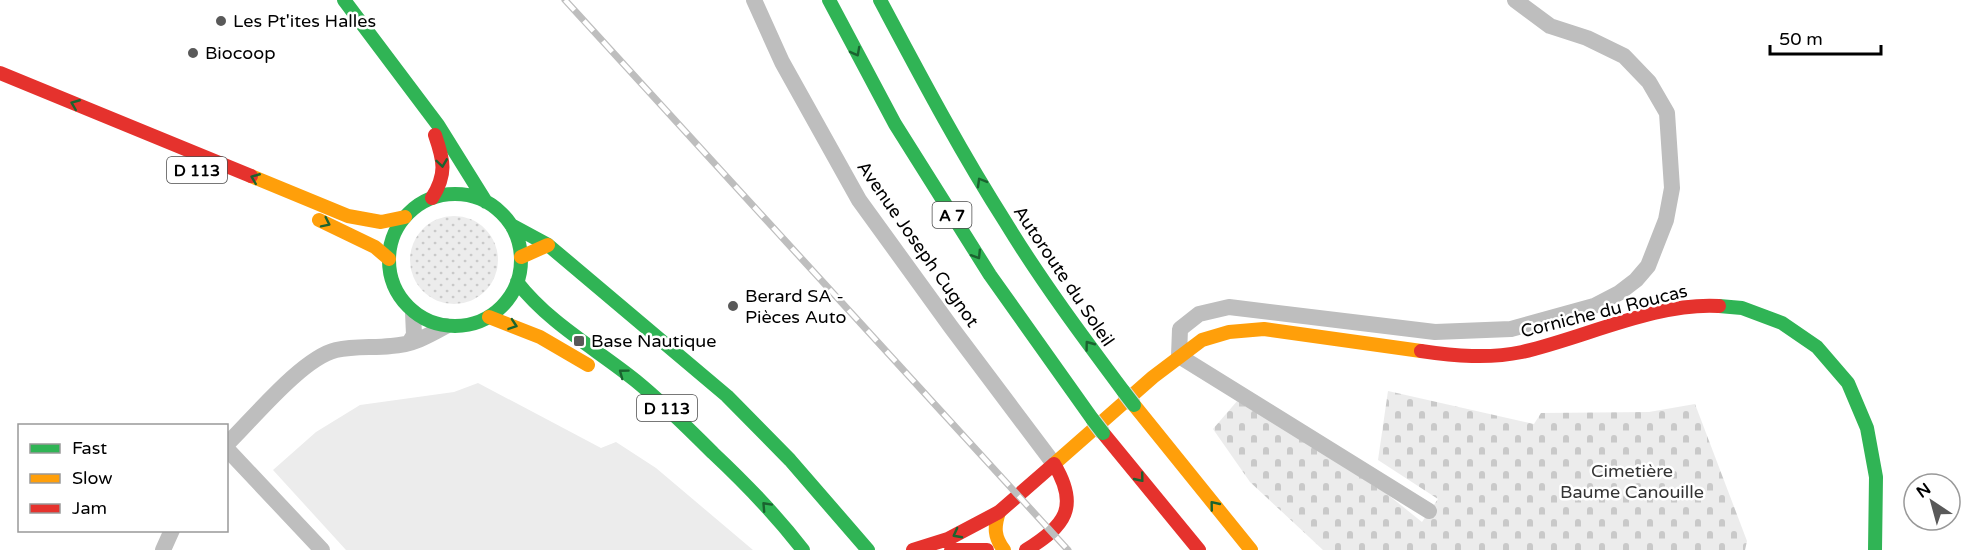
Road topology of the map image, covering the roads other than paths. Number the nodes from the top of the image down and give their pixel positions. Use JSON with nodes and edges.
{"nodes":[{"id":1,"x":344,"y":0,"type":"edge"},
{"id":2,"x":754,"y":0,"type":"edge"},
{"id":3,"x":829,"y":0,"type":"edge"},
{"id":4,"x":880,"y":0,"type":"edge"},
{"id":5,"x":1515,"y":0,"type":"edge"},
{"id":6,"x":0,"y":73,"type":"edge"},
{"id":7,"x":411,"y":91,"type":"junction"},
{"id":8,"x":432,"y":198,"type":"junction"},
{"id":9,"x":486,"y":202,"type":"junction"},
{"id":10,"x":302,"y":212,"type":"dead end"},
{"id":11,"x":405,"y":217,"type":"junction"},
{"id":12,"x":511,"y":225,"type":"junction"},
{"id":13,"x":548,"y":244,"type":"junction"},
{"id":14,"x":521,"y":257,"type":"junction"},
{"id":15,"x":389,"y":259,"type":"junction"},
{"id":16,"x":517,"y":282,"type":"junction"},
{"id":17,"x":413,"y":312,"type":"junction"},
{"id":18,"x":489,"y":317,"type":"junction"},
{"id":19,"x":446,"y":326,"type":"junction"},
{"id":20,"x":409,"y":343,"type":"junction"},
{"id":21,"x":1179,"y":356,"type":"junction"},
{"id":22,"x":596,"y":372,"type":"dead end"},
{"id":23,"x":228,"y":445,"type":"edge"},
{"id":24,"x":228,"y":449,"type":"edge"},
{"id":25,"x":1054,"y":464,"type":"junction"},
{"id":26,"x":1429,"y":511,"type":"dead end"},
{"id":27,"x":999,"y":512,"type":"junction"},
{"id":28,"x":172,"y":532,"type":"edge"},
{"id":29,"x":869,"y":549,"type":"edge"},
{"id":30,"x":163,"y":550,"type":"edge"},
{"id":31,"x":322,"y":550,"type":"edge"},
{"id":32,"x":803,"y":550,"type":"edge"},
{"id":33,"x":913,"y":550,"type":"edge"},
{"id":34,"x":951,"y":550,"type":"edge"},
{"id":35,"x":987,"y":550,"type":"edge"},
{"id":36,"x":1004,"y":550,"type":"edge"},
{"id":37,"x":1026,"y":550,"type":"edge"},
{"id":38,"x":1199,"y":550,"type":"edge"},
{"id":39,"x":1251,"y":550,"type":"edge"},
{"id":40,"x":1875,"y":550,"type":"edge"}],
"edges":[{"from":1,"to":7,"type":"main road"},
{"from":2,"to":25,"type":"street","name":"Avenue Joseph Cugnot"},
{"from":3,"to":38,"type":"main road","number":"A 7","one_way":true,"bridge":true},
{"from":39,"to":4,"type":"main road","name":"Autoroute du Soleil","number":"A 7","one_way":true,"bridge":true},
{"from":5,"to":21,"type":"street"},
{"from":11,"to":6,"type":"main road","number":"D 113","one_way":true},
{"from":7,"to":8,"type":"main road","one_way":true},
{"from":7,"to":9,"type":"main road"},
{"from":8,"to":9,"type":"main road"},
{"from":8,"to":11,"type":"main road"},
{"from":9,"to":12,"type":"main road"},
{"from":10,"to":15,"type":"main road","one_way":true},
{"from":11,"to":15,"type":"main road"},
{"from":12,"to":13,"type":"main road"},
{"from":12,"to":14,"type":"main road"},
{"from":13,"to":14,"type":"main road"},
{"from":13,"to":29,"type":"main road"},
{"from":14,"to":16,"type":"main road"},
{"from":15,"to":17,"type":"main road"},
{"from":16,"to":18,"type":"main road"},
{"from":32,"to":16,"type":"main road","number":"D 113","one_way":true},
{"from":17,"to":19,"type":"main road"},
{"from":17,"to":20,"type":"street"},
{"from":18,"to":19,"type":"main road"},
{"from":18,"to":22,"type":"main road","one_way":true},
{"from":19,"to":20,"type":"street"},
{"from":20,"to":23,"type":"street"},
{"from":21,"to":25,"type":"main road","name":"Corniche du Roucas"},
{"from":21,"to":26,"type":"street"},
{"from":21,"to":40,"type":"main road","name":"Corniche du Roucas"},
{"from":24,"to":31,"type":"street"},
{"from":25,"to":27,"type":"main road","name":"Corniche du Roucas"},
{"from":25,"to":37,"type":"main road"},
{"from":27,"to":33,"type":"main road","name":"Corniche du Roucas","one_way":true},
{"from":27,"to":36,"type":"main road"},
{"from":28,"to":30,"type":"street"},
{"from":34,"to":35,"type":"main road"}]}
